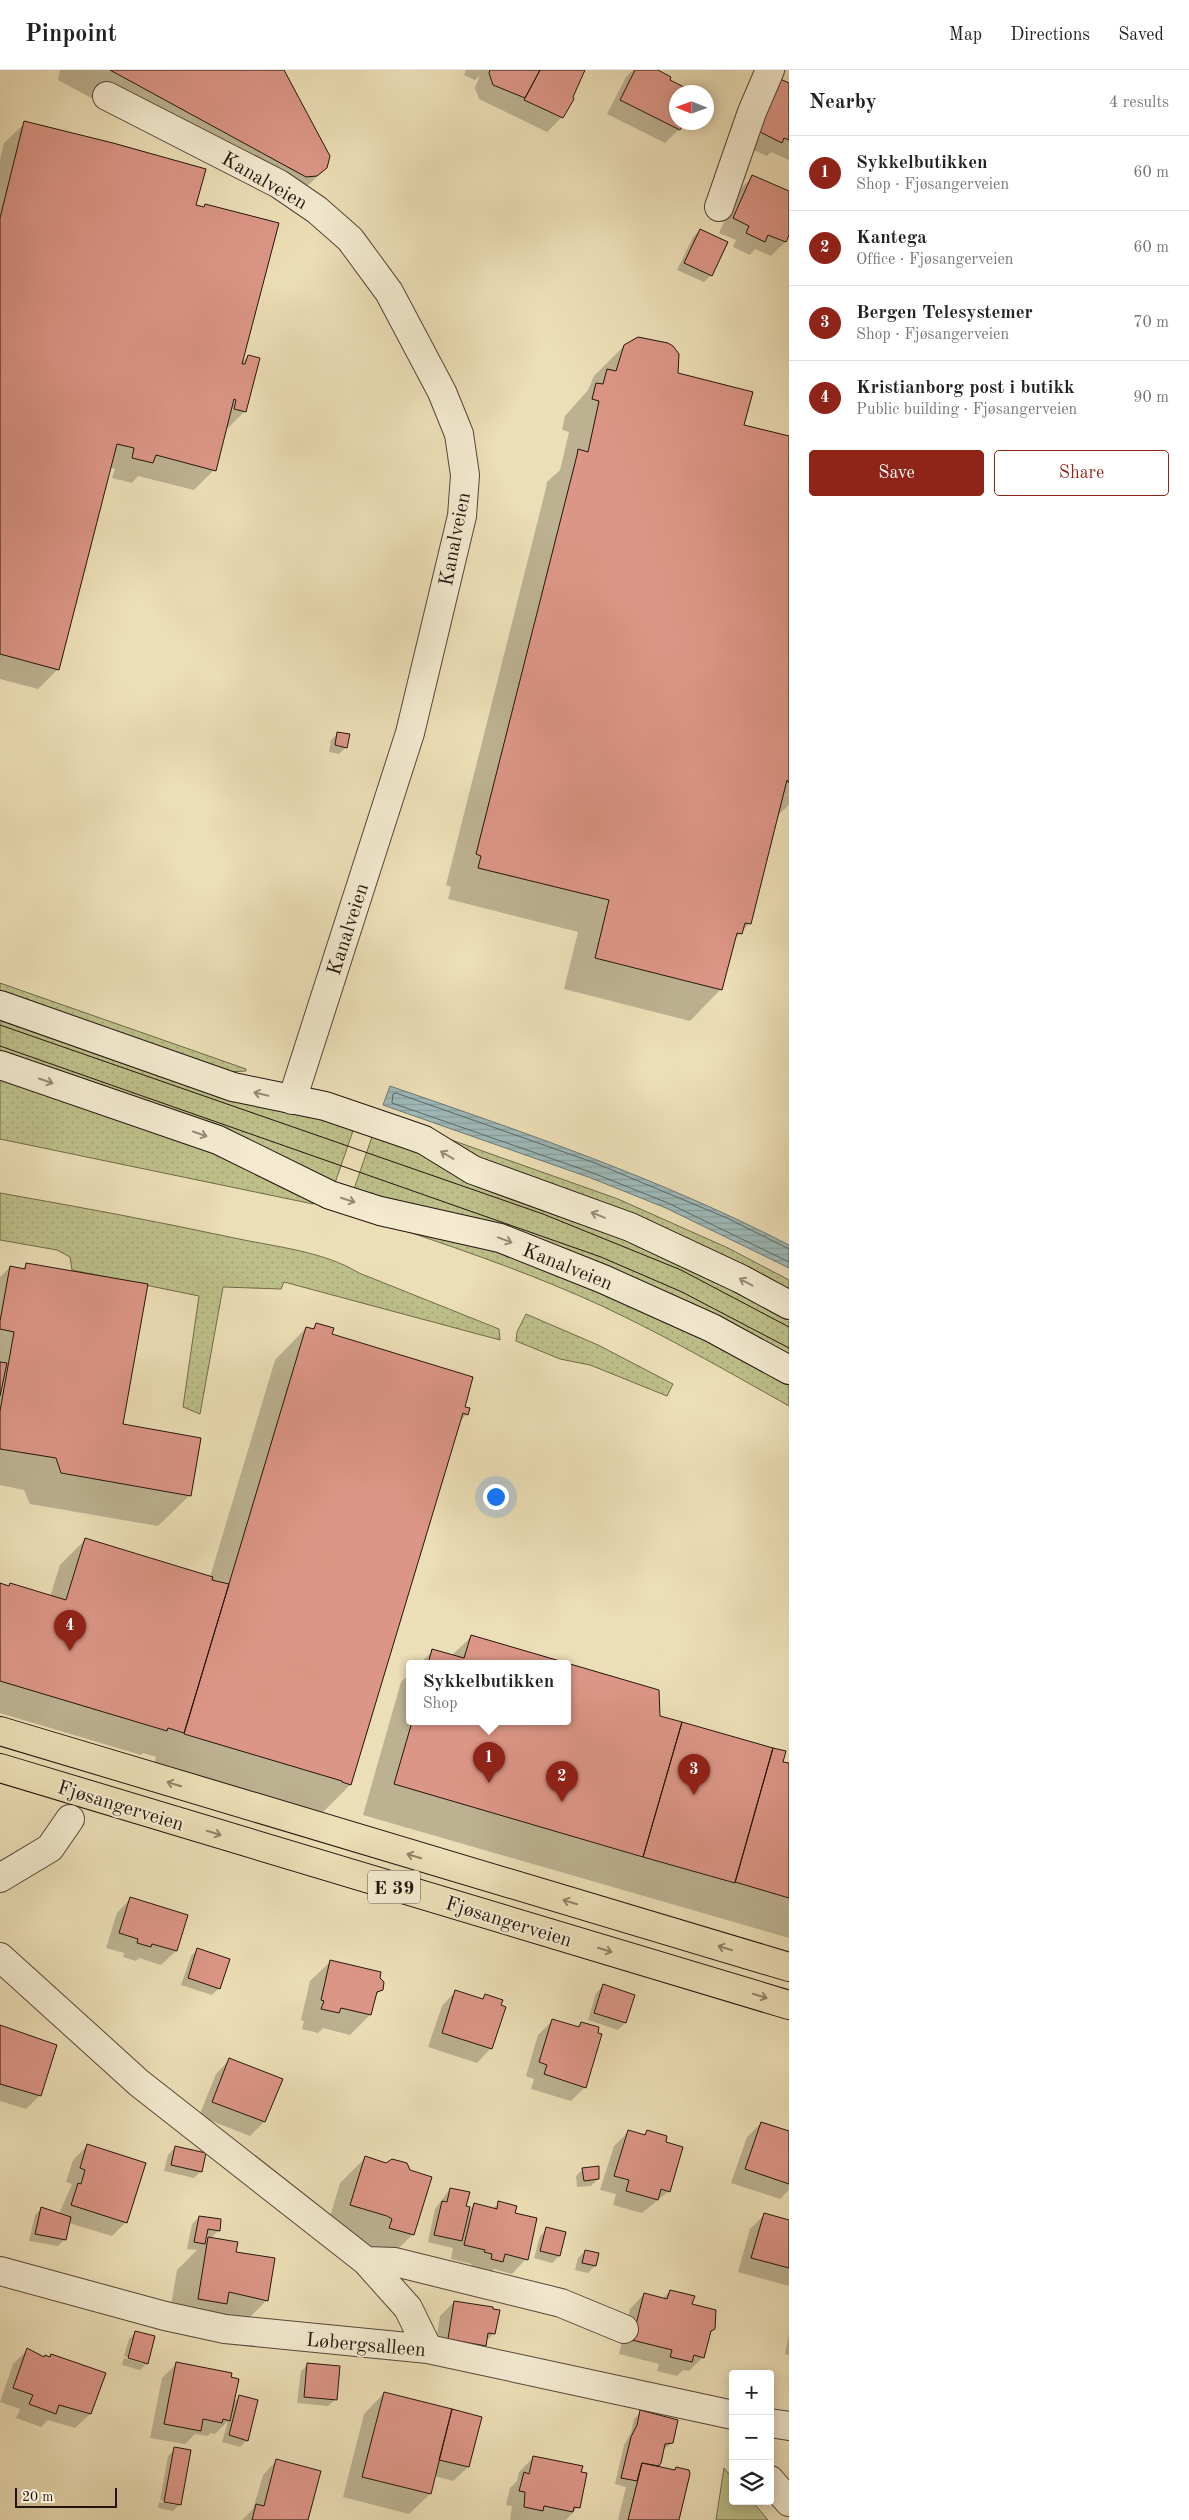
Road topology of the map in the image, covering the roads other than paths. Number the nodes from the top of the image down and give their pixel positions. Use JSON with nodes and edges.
{"nodes":[{"id":1,"x":770,"y":70,"type":"edge"},
{"id":2,"x":107,"y":96,"type":"dead end"},
{"id":3,"x":719,"y":208,"type":"dead end"},
{"id":4,"x":0,"y":1005,"type":"edge"},
{"id":5,"x":0,"y":1065,"type":"edge"},
{"id":6,"x":292,"y":1100,"type":"junction"},
{"id":7,"x":789,"y":1305,"type":"edge"},
{"id":8,"x":789,"y":1370,"type":"edge"},
{"id":9,"x":0,"y":1731,"type":"edge"},
{"id":10,"x":0,"y":1768,"type":"edge"},
{"id":11,"x":70,"y":1819,"type":"dead end"},
{"id":12,"x":0,"y":1878,"type":"edge"},
{"id":13,"x":0,"y":1956,"type":"edge"},
{"id":14,"x":789,"y":1967,"type":"edge"},
{"id":15,"x":789,"y":2005,"type":"edge"},
{"id":16,"x":366,"y":2260,"type":"junction"},
{"id":17,"x":0,"y":2270,"type":"edge"},
{"id":18,"x":624,"y":2329,"type":"dead end"},
{"id":19,"x":428,"y":2349,"type":"junction"},
{"id":20,"x":729,"y":2415,"type":"edge"},
{"id":21,"x":774,"y":2424,"type":"edge"},
{"id":22,"x":789,"y":2426,"type":"edge"},
{"id":23,"x":774,"y":2485,"type":"edge"},
{"id":24,"x":789,"y":2502,"type":"edge"}],
"edges":[{"from":1,"to":3,"type":"street"},
{"from":2,"to":6,"type":"street","name":"Kanalveien"},
{"from":6,"to":4,"type":"street","one_way":true},
{"from":5,"to":8,"type":"street","name":"Kanalveien","one_way":true},
{"from":7,"to":6,"type":"street","one_way":true},
{"from":14,"to":9,"type":"highway","name":"Fjøsangerveien","number":"E 39","one_way":true},
{"from":10,"to":15,"type":"highway","name":"Fjøsangerveien","number":"E 39","one_way":true},
{"from":11,"to":12,"type":"street","name":"Fjøsangerveien"},
{"from":13,"to":16,"type":"street"},
{"from":16,"to":18,"type":"street"},
{"from":16,"to":19,"type":"street"},
{"from":17,"to":19,"type":"street","name":"Løbergsalleen"},
{"from":19,"to":20,"type":"street","name":"Løbergsalleen"},
{"from":21,"to":22,"type":"street"},
{"from":23,"to":24,"type":"street"}]}
